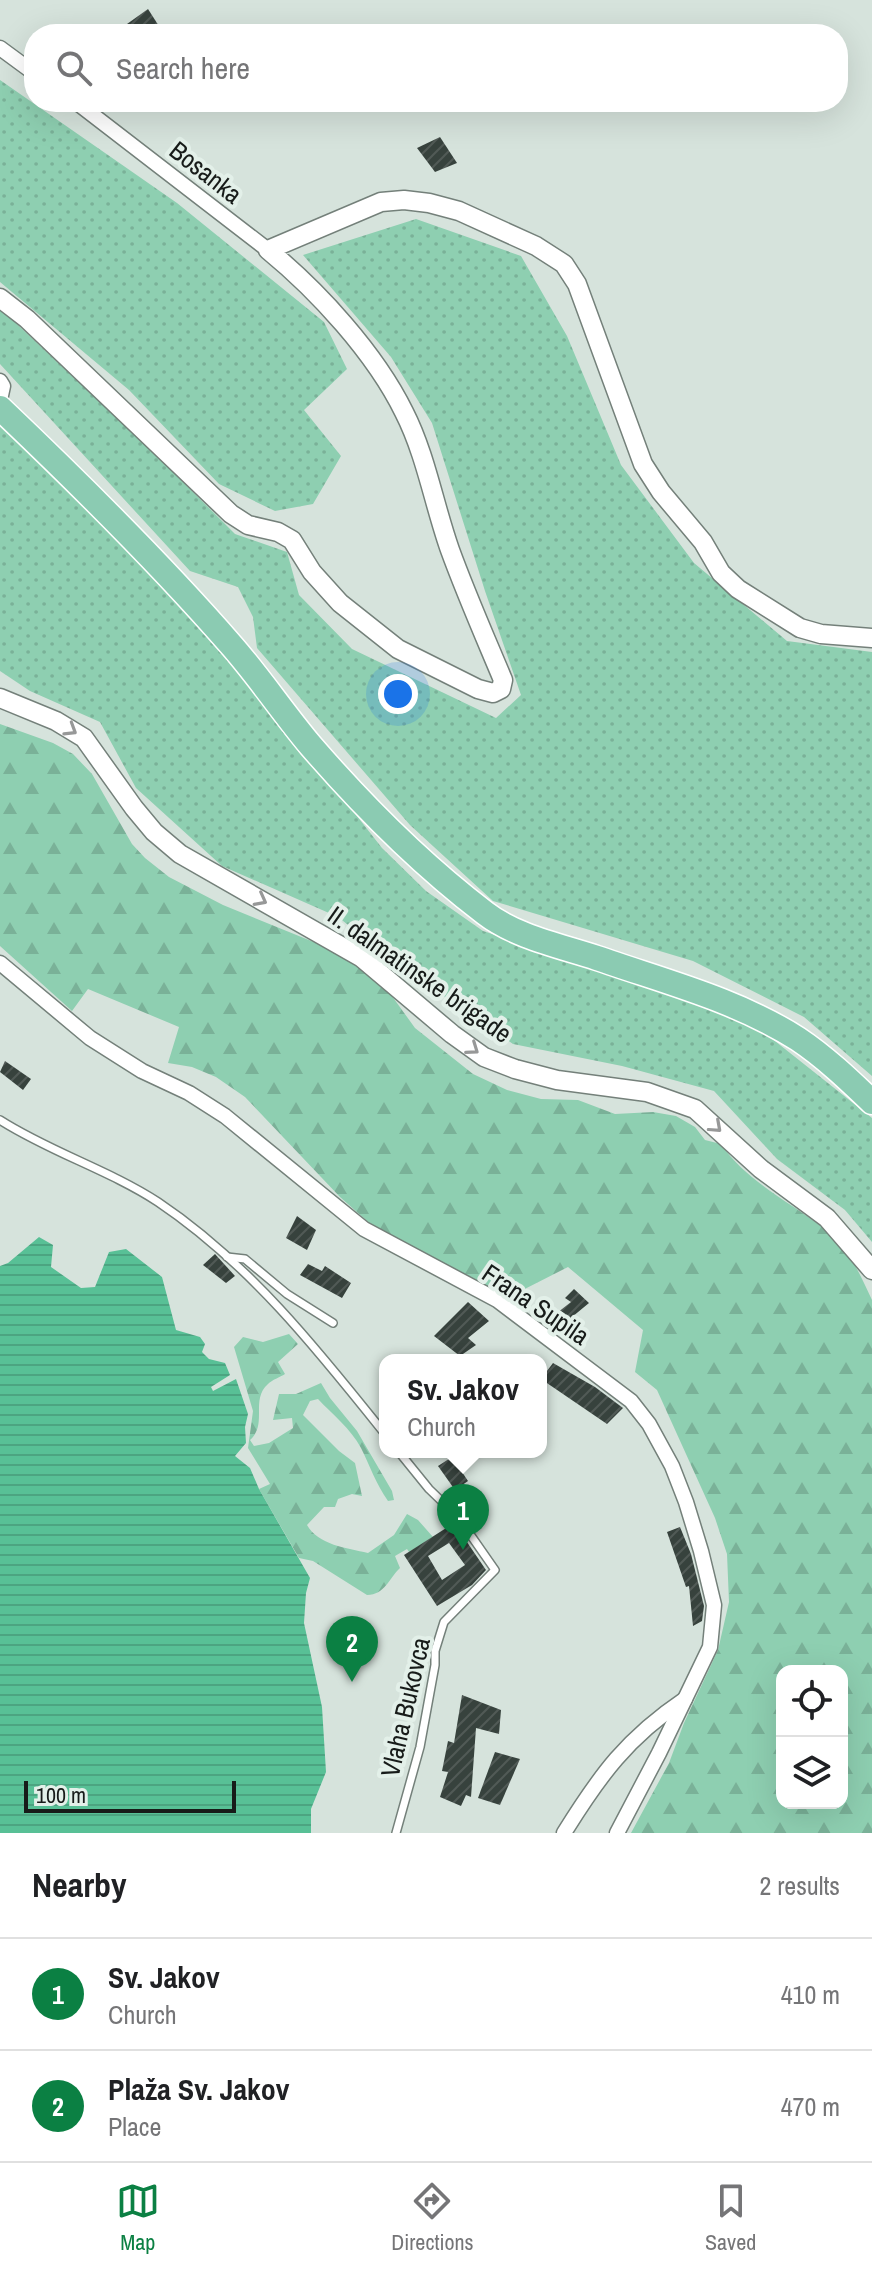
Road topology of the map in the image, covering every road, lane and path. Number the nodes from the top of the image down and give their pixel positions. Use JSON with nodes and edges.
{"nodes":[{"id":1,"x":0,"y":48,"type":"edge"},
{"id":2,"x":24,"y":66,"type":"edge"},
{"id":3,"x":89,"y":112,"type":"edge"},
{"id":4,"x":268,"y":250,"type":"junction"},
{"id":5,"x":0,"y":298,"type":"edge"},
{"id":6,"x":0,"y":381,"type":"edge"},
{"id":7,"x":0,"y":400,"type":"edge"},
{"id":8,"x":0,"y":408,"type":"edge"},
{"id":9,"x":872,"y":638,"type":"edge"},
{"id":10,"x":0,"y":698,"type":"edge"},
{"id":11,"x":0,"y":963,"type":"edge"},
{"id":12,"x":872,"y":1102,"type":"edge"},
{"id":13,"x":0,"y":1120,"type":"edge"},
{"id":14,"x":225,"y":1256,"type":"junction"},
{"id":15,"x":872,"y":1270,"type":"edge"},
{"id":16,"x":333,"y":1323,"type":"dead end"},
{"id":17,"x":379,"y":1427,"type":"edge"},
{"id":18,"x":404,"y":1458,"type":"edge"},
{"id":19,"x":685,"y":1699,"type":"junction"},
{"id":20,"x":396,"y":1833,"type":"edge"},
{"id":21,"x":564,"y":1833,"type":"edge"},
{"id":22,"x":617,"y":1833,"type":"edge"}],
"edges":[{"from":1,"to":2,"type":"street"},
{"from":3,"to":4,"type":"street","name":"Bosanka"},
{"from":4,"to":5,"type":"street"},
{"from":4,"to":9,"type":"street"},
{"from":6,"to":7,"type":"street"},
{"from":8,"to":12,"type":"main road"},
{"from":10,"to":15,"type":"street","name":"II. dalmatinske brigade","one_way":true},
{"from":11,"to":19,"type":"street","name":"Frana Supila"},
{"from":13,"to":14,"type":"lane"},
{"from":14,"to":16,"type":"lane"},
{"from":14,"to":17,"type":"lane"},
{"from":18,"to":20,"type":"lane","name":"Vlaha Bukovca"},
{"from":19,"to":21,"type":"street","name":"Frana Supila"},
{"from":19,"to":22,"type":"street"}]}
